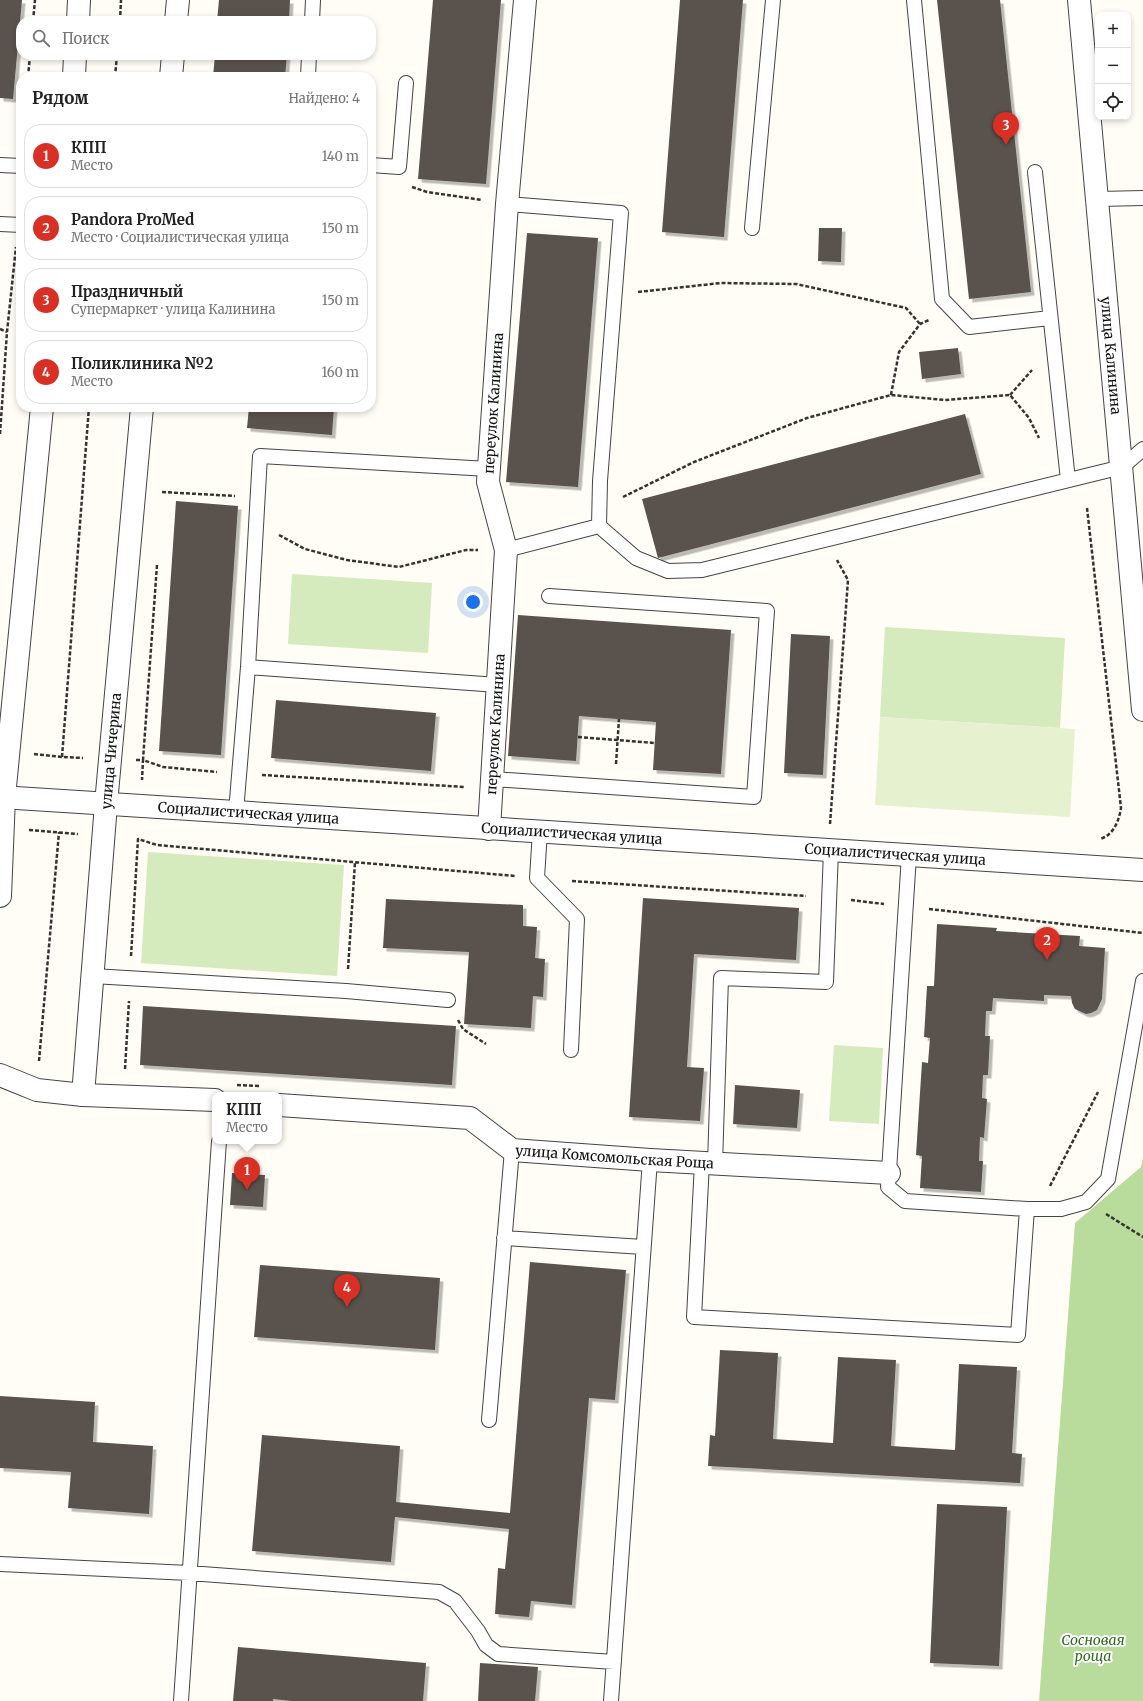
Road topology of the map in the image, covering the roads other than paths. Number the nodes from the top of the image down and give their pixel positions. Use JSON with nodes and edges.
{"nodes":[{"id":1,"x":79,"y":0,"type":"edge"},
{"id":2,"x":178,"y":0,"type":"edge"},
{"id":3,"x":313,"y":0,"type":"edge"},
{"id":4,"x":525,"y":0,"type":"edge"},
{"id":5,"x":773,"y":0,"type":"edge"},
{"id":6,"x":914,"y":0,"type":"edge"},
{"id":7,"x":1079,"y":0,"type":"edge"},
{"id":8,"x":78,"y":16,"type":"edge"},
{"id":9,"x":176,"y":16,"type":"edge"},
{"id":10,"x":312,"y":16,"type":"edge"},
{"id":11,"x":75,"y":60,"type":"edge"},
{"id":12,"x":173,"y":60,"type":"edge"},
{"id":13,"x":309,"y":60,"type":"edge"},
{"id":14,"x":74,"y":72,"type":"edge"},
{"id":15,"x":171,"y":72,"type":"edge"},
{"id":16,"x":308,"y":72,"type":"edge"},
{"id":17,"x":406,"y":83,"type":"dead end"},
{"id":18,"x":0,"y":165,"type":"edge"},
{"id":19,"x":376,"y":165,"type":"edge"},
{"id":20,"x":16,"y":166,"type":"edge"},
{"id":21,"x":1035,"y":172,"type":"dead end"},
{"id":22,"x":1143,"y":198,"type":"edge"},
{"id":23,"x":1098,"y":199,"type":"junction"},
{"id":24,"x":507,"y":204,"type":"junction"},
{"id":25,"x":0,"y":224,"type":"edge"},
{"id":26,"x":16,"y":225,"type":"edge"},
{"id":27,"x":752,"y":228,"type":"dead end"},
{"id":28,"x":1050,"y":318,"type":"junction"},
{"id":29,"x":41,"y":412,"type":"edge"},
{"id":30,"x":142,"y":412,"type":"edge"},
{"id":31,"x":1143,"y":449,"type":"edge"},
{"id":32,"x":1122,"y":467,"type":"junction"},
{"id":33,"x":489,"y":469,"type":"junction"},
{"id":34,"x":1068,"y":480,"type":"junction"},
{"id":35,"x":599,"y":526,"type":"junction"},
{"id":36,"x":506,"y":550,"type":"junction"},
{"id":37,"x":549,"y":596,"type":"dead end"},
{"id":38,"x":248,"y":667,"type":"junction"},
{"id":39,"x":498,"y":685,"type":"junction"},
{"id":40,"x":1143,"y":710,"type":"edge"},
{"id":41,"x":493,"y":779,"type":"junction"},
{"id":42,"x":2,"y":797,"type":"edge"},
{"id":43,"x":106,"y":804,"type":"junction"},
{"id":44,"x":236,"y":812,"type":"junction"},
{"id":45,"x":488,"y":829,"type":"junction"},
{"id":46,"x":540,"y":831,"type":"junction"},
{"id":47,"x":831,"y":850,"type":"junction"},
{"id":48,"x":910,"y":855,"type":"junction"},
{"id":49,"x":1143,"y":870,"type":"edge"},
{"id":50,"x":0,"y":896,"type":"edge"},
{"id":51,"x":93,"y":976,"type":"junction"},
{"id":52,"x":1143,"y":981,"type":"edge"},
{"id":53,"x":448,"y":1000,"type":"road end"},
{"id":54,"x":571,"y":1050,"type":"dead end"},
{"id":55,"x":0,"y":1075,"type":"edge"},
{"id":56,"x":83,"y":1094,"type":"junction"},
{"id":57,"x":282,"y":1097,"type":"edge"},
{"id":58,"x":212,"y":1100,"type":"edge"},
{"id":59,"x":219,"y":1144,"type":"edge"},
{"id":60,"x":512,"y":1150,"type":"junction"},
{"id":61,"x":650,"y":1160,"type":"junction"},
{"id":62,"x":708,"y":1163,"type":"junction"},
{"id":63,"x":889,"y":1173,"type":"junction"},
{"id":64,"x":1033,"y":1209,"type":"junction"},
{"id":65,"x":504,"y":1238,"type":"junction"},
{"id":66,"x":643,"y":1247,"type":"junction"},
{"id":67,"x":489,"y":1420,"type":"dead end"},
{"id":68,"x":0,"y":1564,"type":"edge"},
{"id":69,"x":189,"y":1573,"type":"junction"},
{"id":70,"x":614,"y":1662,"type":"junction"},
{"id":71,"x":181,"y":1701,"type":"edge"},
{"id":72,"x":611,"y":1701,"type":"edge"}],
"edges":[{"from":1,"to":8,"type":"street"},
{"from":2,"to":9,"type":"street"},
{"from":3,"to":10,"type":"lane"},
{"from":4,"to":24,"type":"street","name":"переулок Калинина"},
{"from":5,"to":27,"type":"lane"},
{"from":6,"to":28,"type":"lane"},
{"from":7,"to":23,"type":"street","name":"улица Калинина"},
{"from":11,"to":14,"type":"street"},
{"from":12,"to":15,"type":"street"},
{"from":13,"to":16,"type":"lane"},
{"from":17,"to":19,"type":"lane"},
{"from":18,"to":20,"type":"lane"},
{"from":21,"to":28,"type":"lane"},
{"from":22,"to":23,"type":"lane"},
{"from":23,"to":32,"type":"street","name":"улица Калинина"},
{"from":24,"to":33,"type":"street","name":"переулок Калинина"},
{"from":24,"to":35,"type":"lane"},
{"from":25,"to":26,"type":"lane"},
{"from":28,"to":34,"type":"lane"},
{"from":29,"to":42,"type":"street"},
{"from":30,"to":43,"type":"street","name":"улица Чичерина"},
{"from":31,"to":32,"type":"lane"},
{"from":32,"to":34,"type":"lane"},
{"from":32,"to":40,"type":"street","name":"улица Калинина"},
{"from":33,"to":36,"type":"street","name":"переулок Калинина"},
{"from":33,"to":38,"type":"lane"},
{"from":34,"to":35,"type":"lane"},
{"from":35,"to":36,"type":"lane"},
{"from":36,"to":39,"type":"street","name":"переулок Калинина"},
{"from":37,"to":41,"type":"lane"},
{"from":38,"to":39,"type":"lane"},
{"from":38,"to":44,"type":"lane"},
{"from":39,"to":41,"type":"street","name":"переулок Калинина"},
{"from":41,"to":45,"type":"street","name":"переулок Калинина"},
{"from":42,"to":43,"type":"street","name":"Социалистическая улица"},
{"from":42,"to":50,"type":"street"},
{"from":43,"to":44,"type":"street","name":"Социалистическая улица"},
{"from":43,"to":51,"type":"street","name":"улица Чичерина"},
{"from":44,"to":45,"type":"street","name":"Социалистическая улица"},
{"from":45,"to":46,"type":"street","name":"Социалистическая улица"},
{"from":46,"to":47,"type":"street","name":"Социалистическая улица"},
{"from":46,"to":54,"type":"lane"},
{"from":47,"to":48,"type":"street","name":"Социалистическая улица"},
{"from":47,"to":62,"type":"lane"},
{"from":48,"to":49,"type":"street","name":"Социалистическая улица"},
{"from":48,"to":63,"type":"lane"},
{"from":51,"to":53,"type":"lane"},
{"from":51,"to":56,"type":"street","name":"улица Чичерина"},
{"from":52,"to":64,"type":"lane"},
{"from":55,"to":56,"type":"street"},
{"from":56,"to":58,"type":"street"},
{"from":57,"to":60,"type":"street","name":"улица Комсомольская Роща"},
{"from":59,"to":69,"type":"lane"},
{"from":60,"to":61,"type":"street","name":"улица Комсомольская Роща"},
{"from":60,"to":65,"type":"lane"},
{"from":61,"to":62,"type":"street","name":"улица Комсомольская Роща"},
{"from":61,"to":66,"type":"lane"},
{"from":62,"to":63,"type":"street","name":"улица Комсомольская Роща"},
{"from":62,"to":64,"type":"lane"},
{"from":63,"to":64,"type":"lane"},
{"from":65,"to":66,"type":"lane"},
{"from":65,"to":67,"type":"lane"},
{"from":66,"to":70,"type":"lane"},
{"from":68,"to":69,"type":"lane"},
{"from":69,"to":70,"type":"lane"},
{"from":69,"to":71,"type":"lane"},
{"from":70,"to":72,"type":"lane"}]}
